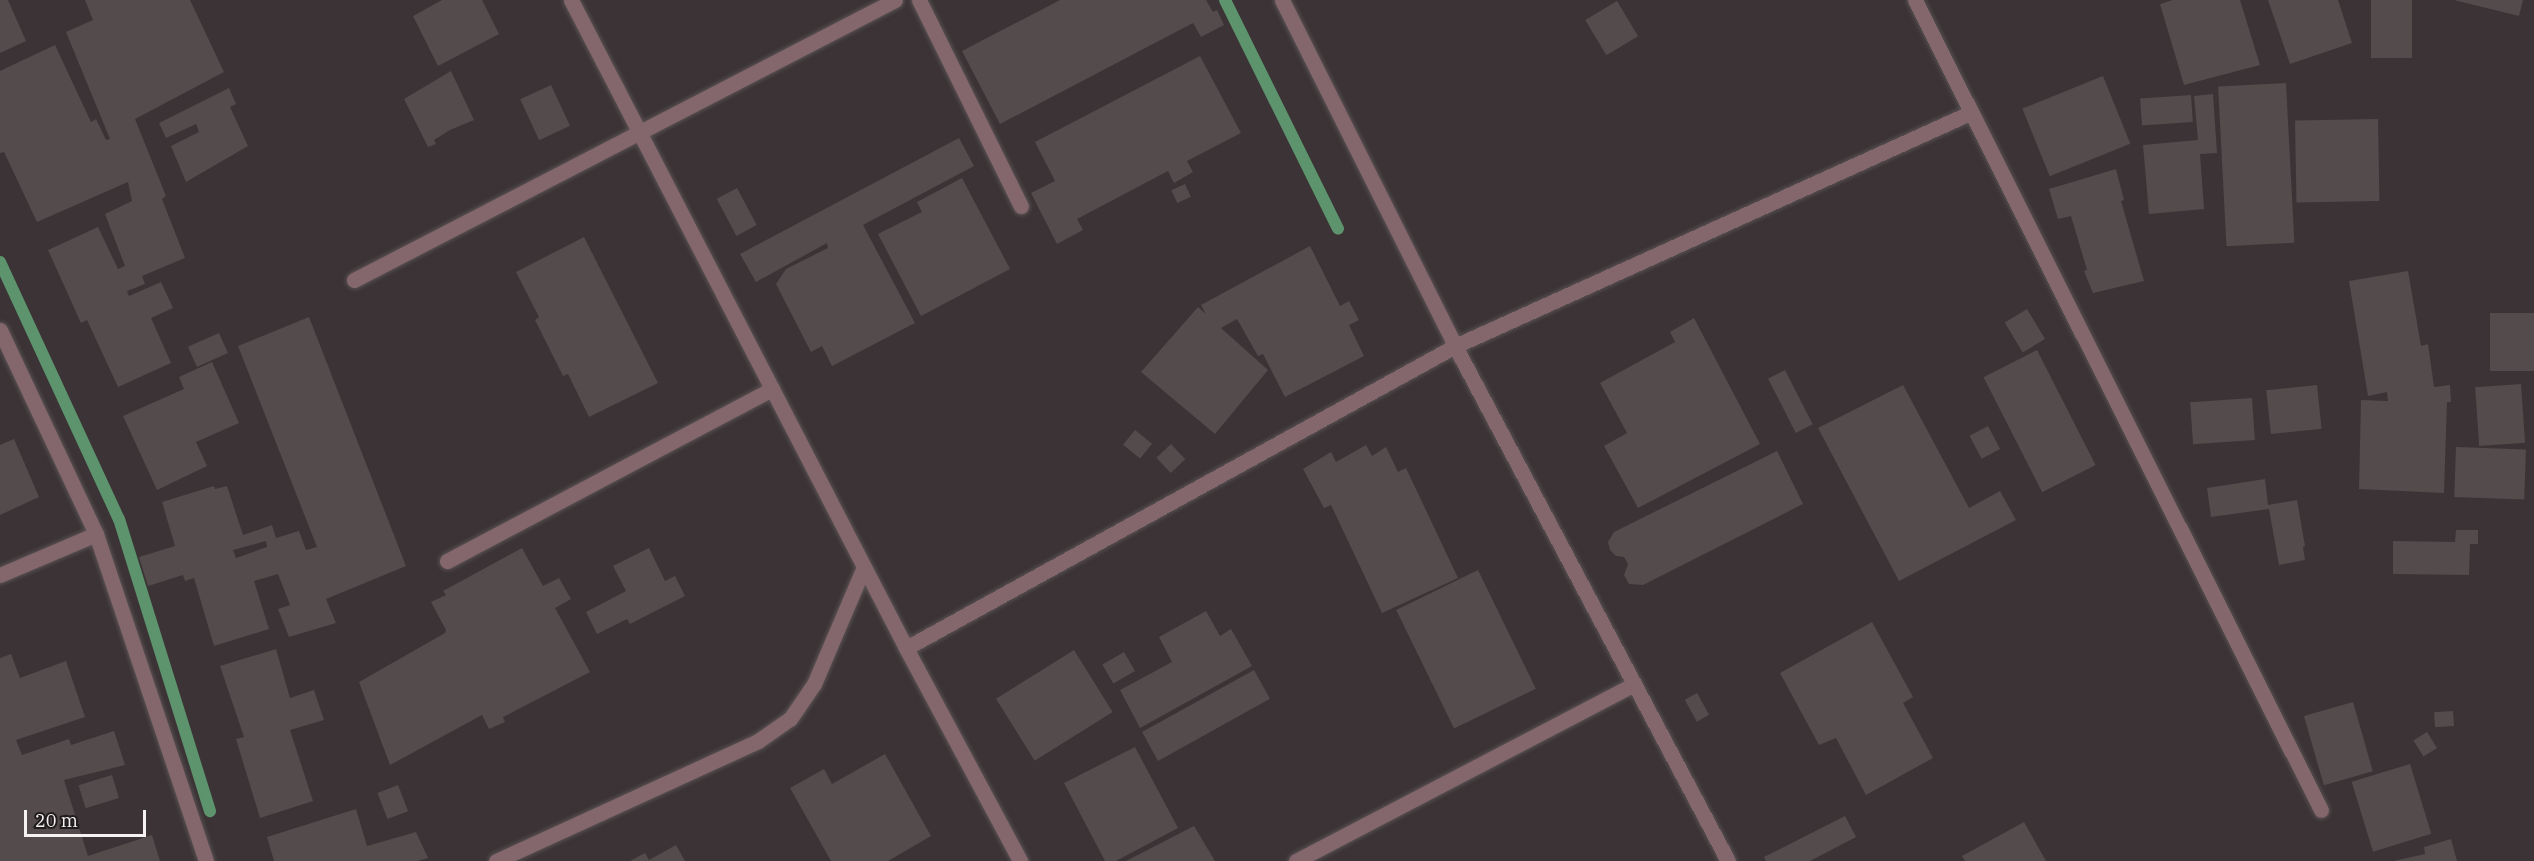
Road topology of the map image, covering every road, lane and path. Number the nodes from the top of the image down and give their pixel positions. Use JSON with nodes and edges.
{"nodes":[{"id":1,"x":571,"y":0,"type":"edge"},
{"id":2,"x":895,"y":0,"type":"edge"},
{"id":3,"x":919,"y":0,"type":"edge"},
{"id":4,"x":1282,"y":0,"type":"edge"},
{"id":5,"x":1915,"y":0,"type":"edge"},
{"id":6,"x":1972,"y":112,"type":"junction"},
{"id":7,"x":639,"y":132,"type":"junction"},
{"id":8,"x":1021,"y":206,"type":"dead end"},
{"id":9,"x":354,"y":280,"type":"dead end"},
{"id":10,"x":0,"y":330,"type":"edge"},
{"id":11,"x":1455,"y":346,"type":"junction"},
{"id":12,"x":772,"y":389,"type":"junction"},
{"id":13,"x":96,"y":534,"type":"junction"},
{"id":14,"x":447,"y":561,"type":"dead end"},
{"id":15,"x":864,"y":567,"type":"junction"},
{"id":16,"x":0,"y":574,"type":"edge"},
{"id":17,"x":906,"y":648,"type":"junction"},
{"id":18,"x":1634,"y":685,"type":"junction"},
{"id":19,"x":2321,"y":810,"type":"dead end"},
{"id":20,"x":206,"y":861,"type":"edge"},
{"id":21,"x":496,"y":861,"type":"edge"},
{"id":22,"x":1020,"y":861,"type":"edge"},
{"id":23,"x":1296,"y":861,"type":"edge"},
{"id":24,"x":1728,"y":861,"type":"edge"}],
"edges":[{"from":1,"to":7,"type":"street"},
{"from":2,"to":7,"type":"street"},
{"from":3,"to":8,"type":"street"},
{"from":4,"to":11,"type":"street"},
{"from":5,"to":6,"type":"street"},
{"from":6,"to":11,"type":"street"},
{"from":6,"to":19,"type":"street"},
{"from":7,"to":9,"type":"street"},
{"from":7,"to":12,"type":"street"},
{"from":10,"to":13,"type":"street"},
{"from":11,"to":17,"type":"street"},
{"from":11,"to":18,"type":"street"},
{"from":12,"to":14,"type":"street"},
{"from":12,"to":15,"type":"street"},
{"from":13,"to":16,"type":"street"},
{"from":13,"to":20,"type":"street"},
{"from":15,"to":17,"type":"street"},
{"from":15,"to":21,"type":"street"},
{"from":17,"to":22,"type":"street"},
{"from":18,"to":23,"type":"street"},
{"from":18,"to":24,"type":"street"}]}
